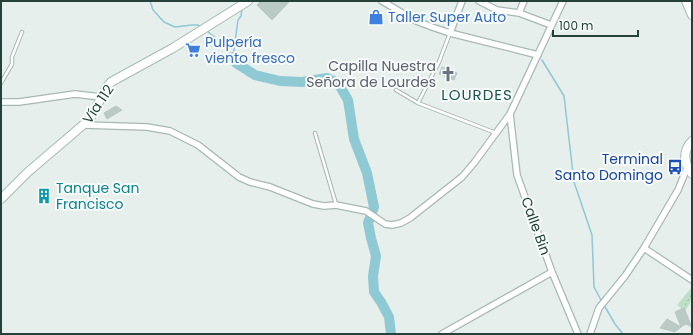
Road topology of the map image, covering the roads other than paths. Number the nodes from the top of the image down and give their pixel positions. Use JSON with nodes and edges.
{"nodes":[{"id":1,"x":382,"y":1,"type":"edge"},
{"id":2,"x":462,"y":1,"type":"edge"},
{"id":3,"x":479,"y":1,"type":"edge"},
{"id":4,"x":524,"y":1,"type":"edge"},
{"id":5,"x":563,"y":1,"type":"edge"},
{"id":6,"x":686,"y":1,"type":"edge"},
{"id":7,"x":247,"y":2,"type":"edge"},
{"id":8,"x":519,"y":13,"type":"junction"},
{"id":9,"x":692,"y":15,"type":"edge"},
{"id":10,"x":551,"y":25,"type":"junction"},
{"id":11,"x":22,"y":32,"type":"dead end"},
{"id":12,"x":450,"y":33,"type":"junction"},
{"id":13,"x":538,"y":55,"type":"junction"},
{"id":14,"x":1,"y":83,"type":"edge"},
{"id":15,"x":396,"y":90,"type":"dead end"},
{"id":16,"x":101,"y":97,"type":"junction"},
{"id":17,"x":1,"y":102,"type":"edge"},
{"id":18,"x":418,"y":103,"type":"junction"},
{"id":19,"x":510,"y":114,"type":"junction"},
{"id":20,"x":84,"y":125,"type":"junction"},
{"id":21,"x":315,"y":133,"type":"dead end"},
{"id":22,"x":497,"y":133,"type":"junction"},
{"id":23,"x":692,"y":141,"type":"edge"},
{"id":24,"x":690,"y":171,"type":"edge"},
{"id":25,"x":1,"y":199,"type":"edge"},
{"id":26,"x":336,"y":205,"type":"junction"},
{"id":27,"x":644,"y":248,"type":"junction"},
{"id":28,"x":552,"y":272,"type":"junction"},
{"id":29,"x":692,"y":280,"type":"edge"},
{"id":30,"x":442,"y":334,"type":"edge"},
{"id":31,"x":578,"y":334,"type":"edge"},
{"id":32,"x":590,"y":334,"type":"edge"}],
"edges":[{"from":1,"to":12,"type":"street"},
{"from":2,"to":12,"type":"street"},
{"from":3,"to":8,"type":"street"},
{"from":4,"to":8,"type":"street"},
{"from":5,"to":10,"type":"street"},
{"from":6,"to":9,"type":"main road"},
{"from":7,"to":16,"type":"main road","name":"Vía 112"},
{"from":8,"to":10,"type":"street"},
{"from":10,"to":13,"type":"street"},
{"from":11,"to":14,"type":"lane"},
{"from":12,"to":13,"type":"street"},
{"from":12,"to":18,"type":"lane"},
{"from":13,"to":19,"type":"street"},
{"from":15,"to":18,"type":"lane"},
{"from":16,"to":17,"type":"street"},
{"from":16,"to":20,"type":"main road","name":"Vía 112"},
{"from":18,"to":22,"type":"lane"},
{"from":19,"to":22,"type":"street"},
{"from":19,"to":28,"type":"street","name":"Calle Bin"},
{"from":20,"to":25,"type":"main road","name":"Vía 112"},
{"from":20,"to":26,"type":"street"},
{"from":21,"to":26,"type":"lane"},
{"from":22,"to":26,"type":"street"},
{"from":23,"to":24,"type":"main road"},
{"from":24,"to":27,"type":"street"},
{"from":27,"to":29,"type":"street"},
{"from":27,"to":32,"type":"street"},
{"from":28,"to":30,"type":"street"},
{"from":28,"to":31,"type":"street","name":"Calle Bin"}]}
